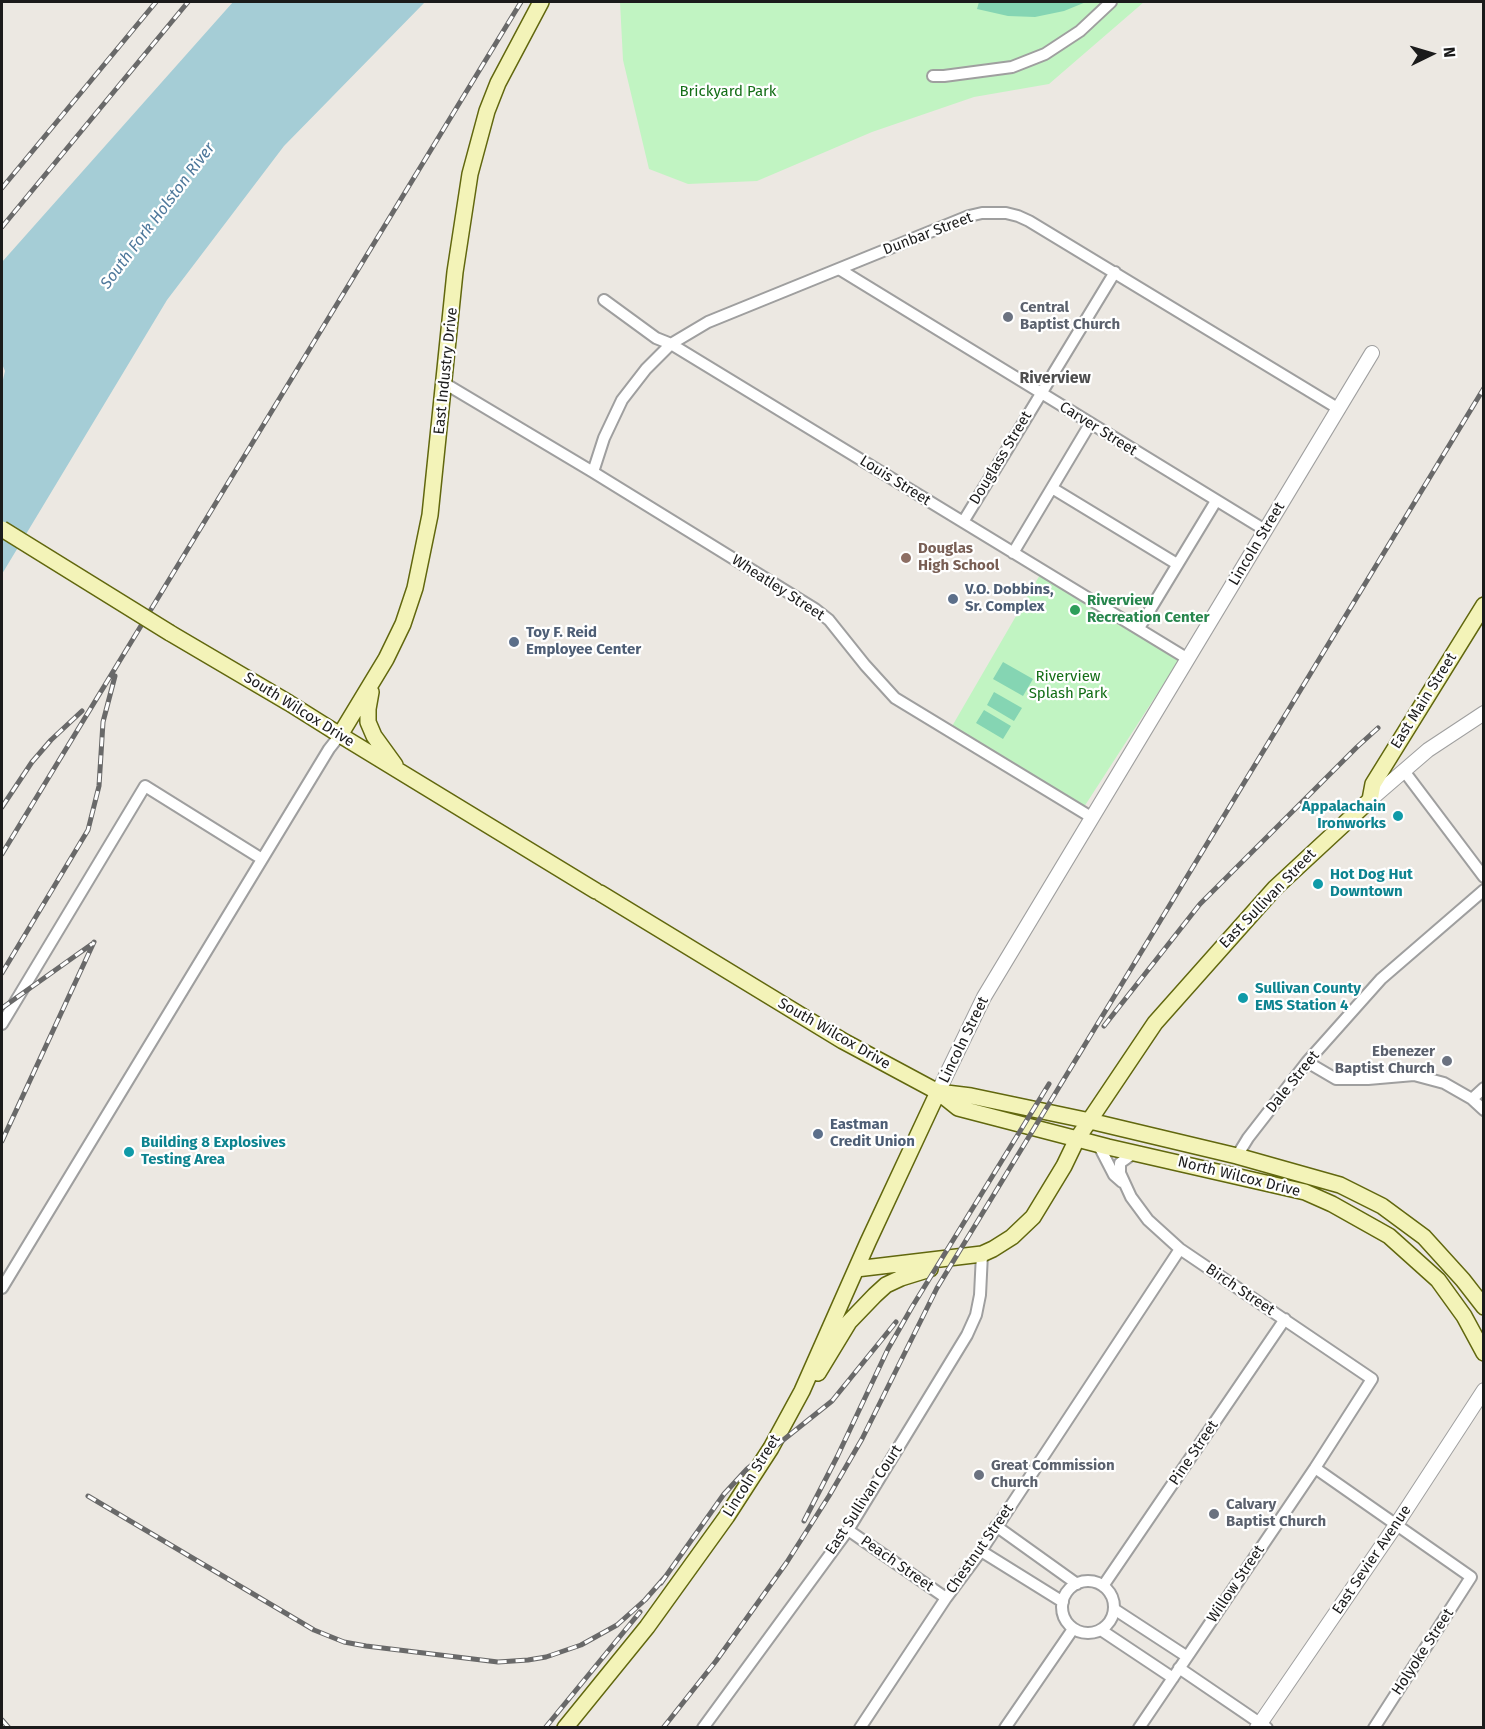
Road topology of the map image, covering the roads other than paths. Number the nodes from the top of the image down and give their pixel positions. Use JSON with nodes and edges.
{"nodes":[{"id":1,"x":541,"y":2,"type":"edge"},
{"id":2,"x":1111,"y":2,"type":"edge"},
{"id":3,"x":933,"y":76,"type":"dead end"},
{"id":4,"x":839,"y":269,"type":"junction"},
{"id":5,"x":1115,"y":272,"type":"junction"},
{"id":6,"x":604,"y":300,"type":"dead end"},
{"id":7,"x":671,"y":344,"type":"junction"},
{"id":8,"x":1372,"y":353,"type":"dead end"},
{"id":9,"x":444,"y":383,"type":"junction"},
{"id":10,"x":1040,"y":393,"type":"junction"},
{"id":11,"x":1339,"y":409,"type":"junction"},
{"id":12,"x":1090,"y":424,"type":"junction"},
{"id":13,"x":593,"y":472,"type":"junction"},
{"id":14,"x":1052,"y":488,"type":"junction"},
{"id":15,"x":1216,"y":501,"type":"junction"},
{"id":16,"x":963,"y":522,"type":"junction"},
{"id":17,"x":2,"y":529,"type":"edge"},
{"id":18,"x":1265,"y":530,"type":"junction"},
{"id":19,"x":1013,"y":553,"type":"junction"},
{"id":20,"x":1177,"y":564,"type":"junction"},
{"id":21,"x":1484,"y":605,"type":"edge"},
{"id":22,"x":1139,"y":628,"type":"junction"},
{"id":23,"x":1188,"y":659,"type":"junction"},
{"id":24,"x":372,"y":682,"type":"junction"},
{"id":25,"x":1484,"y":712,"type":"edge"},
{"id":26,"x":340,"y":735,"type":"junction"},
{"id":27,"x":1404,"y":771,"type":"junction"},
{"id":28,"x":400,"y":772,"type":"junction"},
{"id":29,"x":1370,"y":800,"type":"junction"},
{"id":30,"x":1091,"y":817,"type":"junction"},
{"id":31,"x":262,"y":859,"type":"junction"},
{"id":32,"x":1484,"y":877,"type":"edge"},
{"id":33,"x":1484,"y":890,"type":"edge"},
{"id":34,"x":2,"y":1024,"type":"edge"},
{"id":35,"x":1307,"y":1062,"type":"junction"},
{"id":36,"x":1484,"y":1088,"type":"edge"},
{"id":37,"x":938,"y":1092,"type":"junction"},
{"id":38,"x":1472,"y":1099,"type":"junction"},
{"id":39,"x":1484,"y":1110,"type":"edge"},
{"id":40,"x":1090,"y":1121,"type":"junction"},
{"id":41,"x":1077,"y":1139,"type":"junction"},
{"id":42,"x":1098,"y":1144,"type":"junction"},
{"id":43,"x":1134,"y":1153,"type":"junction"},
{"id":44,"x":1237,"y":1156,"type":"junction"},
{"id":45,"x":1225,"y":1173,"type":"junction"},
{"id":46,"x":1124,"y":1184,"type":"junction"},
{"id":47,"x":1376,"y":1203,"type":"junction"},
{"id":48,"x":1362,"y":1221,"type":"junction"},
{"id":49,"x":1180,"y":1250,"type":"junction"},
{"id":50,"x":982,"y":1254,"type":"junction"},
{"id":51,"x":856,"y":1269,"type":"junction"},
{"id":52,"x":2,"y":1288,"type":"edge"},
{"id":53,"x":1484,"y":1307,"type":"edge"},
{"id":54,"x":1464,"y":1316,"type":"junction"},
{"id":55,"x":1285,"y":1319,"type":"junction"},
{"id":56,"x":1484,"y":1339,"type":"edge"},
{"id":57,"x":1484,"y":1353,"type":"edge"},
{"id":58,"x":1372,"y":1379,"type":"joint"},
{"id":59,"x":1484,"y":1390,"type":"edge"},
{"id":60,"x":802,"y":1391,"type":"junction"},
{"id":61,"x":1315,"y":1468,"type":"junction"},
{"id":62,"x":1396,"y":1525,"type":"junction"},
{"id":63,"x":996,"y":1526,"type":"junction"},
{"id":64,"x":848,"y":1530,"type":"junction"},
{"id":65,"x":981,"y":1551,"type":"junction"},
{"id":66,"x":1077,"y":1584,"type":"junction"},
{"id":67,"x":1103,"y":1586,"type":"junction"},
{"id":68,"x":946,"y":1598,"type":"junction"},
{"id":69,"x":1063,"y":1602,"type":"junction"},
{"id":70,"x":1114,"y":1610,"type":"junction"},
{"id":71,"x":1073,"y":1629,"type":"junction"},
{"id":72,"x":1101,"y":1630,"type":"junction"},
{"id":73,"x":1186,"y":1656,"type":"junction"},
{"id":74,"x":1176,"y":1673,"type":"junction"},
{"id":75,"x":1261,"y":1726,"type":"edge"},
{"id":76,"x":565,"y":1728,"type":"edge"},
{"id":77,"x":703,"y":1728,"type":"edge"},
{"id":78,"x":860,"y":1728,"type":"edge"},
{"id":79,"x":1005,"y":1728,"type":"edge"},
{"id":80,"x":1139,"y":1728,"type":"edge"},
{"id":81,"x":1374,"y":1728,"type":"edge"}],
"edges":[{"from":1,"to":9,"type":"main road","name":"East Industry Drive"},
{"from":2,"to":3,"type":"street"},
{"from":4,"to":5,"type":"street","name":"Dunbar Street"},
{"from":4,"to":7,"type":"street","name":"Dunbar Street"},
{"from":4,"to":10,"type":"street","name":"Carver Street"},
{"from":5,"to":10,"type":"street","name":"Douglass Street"},
{"from":5,"to":11,"type":"street","name":"Dunbar Street"},
{"from":6,"to":7,"type":"street","name":"Louis Street"},
{"from":7,"to":13,"type":"street","name":"Dunbar Street"},
{"from":7,"to":16,"type":"street","name":"Louis Street"},
{"from":8,"to":11,"type":"street","name":"Lincoln Street"},
{"from":9,"to":13,"type":"street","name":"Wheatley Street"},
{"from":9,"to":24,"type":"main road","name":"East Industry Drive"},
{"from":10,"to":12,"type":"street","name":"Carver Street"},
{"from":10,"to":16,"type":"street","name":"Douglass Street"},
{"from":11,"to":18,"type":"street","name":"Lincoln Street"},
{"from":12,"to":14,"type":"street"},
{"from":12,"to":15,"type":"street","name":"Carver Street"},
{"from":13,"to":30,"type":"street","name":"Wheatley Street"},
{"from":14,"to":19,"type":"street"},
{"from":14,"to":20,"type":"street"},
{"from":15,"to":18,"type":"street","name":"Carver Street"},
{"from":15,"to":20,"type":"street"},
{"from":16,"to":19,"type":"street","name":"Louis Street"},
{"from":17,"to":26,"type":"main road","name":"South Wilcox Drive","bridge":true},
{"from":18,"to":23,"type":"street","name":"Lincoln Street"},
{"from":19,"to":22,"type":"street","name":"Louis Street"},
{"from":20,"to":22,"type":"street"},
{"from":21,"to":29,"type":"main road","name":"East Main Street"},
{"from":22,"to":23,"type":"street","name":"Louis Street"},
{"from":23,"to":30,"type":"street","name":"Lincoln Street"},
{"from":24,"to":26,"type":"main road","name":"East Industry Drive"},
{"from":24,"to":28,"type":"main road"},
{"from":25,"to":27,"type":"street","name":"East Sullivan Street"},
{"from":26,"to":28,"type":"main road","name":"South Wilcox Drive"},
{"from":26,"to":31,"type":"street"},
{"from":27,"to":29,"type":"street","name":"East Sullivan Street"},
{"from":27,"to":32,"type":"street"},
{"from":28,"to":37,"type":"main road","name":"South Wilcox Drive"},
{"from":29,"to":40,"type":"main road","name":"East Sullivan Street"},
{"from":30,"to":37,"type":"street","name":"Lincoln Street"},
{"from":31,"to":34,"type":"street"},
{"from":31,"to":52,"type":"street"},
{"from":33,"to":35,"type":"street","name":"Dale Street"},
{"from":35,"to":38,"type":"street"},
{"from":35,"to":44,"type":"street","name":"Dale Street"},
{"from":36,"to":38,"type":"street"},
{"from":37,"to":40,"type":"main road","name":"South Wilcox Drive"},
{"from":37,"to":41,"type":"main road","name":"North Wilcox Drive"},
{"from":37,"to":51,"type":"main road","name":"Lincoln Street"},
{"from":38,"to":39,"type":"street"},
{"from":40,"to":41,"type":"main road"},
{"from":40,"to":44,"type":"main road","name":"North Wilcox Drive"},
{"from":41,"to":42,"type":"main road","name":"North Wilcox Drive"},
{"from":41,"to":50,"type":"main road"},
{"from":42,"to":43,"type":"main road","name":"North Wilcox Drive"},
{"from":42,"to":46,"type":"street","name":"Birch Street"},
{"from":43,"to":45,"type":"main road","name":"North Wilcox Drive"},
{"from":43,"to":46,"type":"street"},
{"from":44,"to":45,"type":"main road"},
{"from":44,"to":47,"type":"main road","name":"North Wilcox Drive"},
{"from":45,"to":48,"type":"main road","name":"North Wilcox Drive"},
{"from":46,"to":49,"type":"street","name":"Birch Street"},
{"from":47,"to":48,"type":"main road"},
{"from":47,"to":53,"type":"main road","name":"North Wilcox Drive"},
{"from":48,"to":54,"type":"main road","name":"North Wilcox Drive"},
{"from":49,"to":55,"type":"street","name":"Birch Street"},
{"from":49,"to":63,"type":"street","name":"Chestnut Street"},
{"from":50,"to":51,"type":"main road"},
{"from":50,"to":60,"type":"main road"},
{"from":50,"to":64,"type":"street","name":"East Sullivan Court"},
{"from":51,"to":60,"type":"main road","name":"Lincoln Street"},
{"from":54,"to":56,"type":"street"},
{"from":54,"to":57,"type":"main road","name":"North Wilcox Drive"},
{"from":55,"to":58,"type":"street","name":"Birch Street"},
{"from":55,"to":67,"type":"street","name":"Pine Street"},
{"from":58,"to":61,"type":"street","name":"Willow Street"},
{"from":59,"to":62,"type":"street","name":"East Sevier Avenue"},
{"from":60,"to":76,"type":"main road","name":"Lincoln Street"},
{"from":61,"to":62,"type":"street"},
{"from":61,"to":73,"type":"street","name":"Willow Street"},
{"from":62,"to":75,"type":"street","name":"East Sevier Avenue"},
{"from":62,"to":81,"type":"street","name":"Holyoke Street"},
{"from":63,"to":65,"type":"street","name":"Chestnut Street"},
{"from":63,"to":66,"type":"street"},
{"from":64,"to":68,"type":"street","name":"Peach Street"},
{"from":64,"to":77,"type":"street","name":"East Sullivan Court"},
{"from":65,"to":68,"type":"street","name":"Chestnut Street"},
{"from":65,"to":69,"type":"street"},
{"from":66,"to":67,"type":"street"},
{"from":66,"to":69,"type":"street"},
{"from":67,"to":70,"type":"street"},
{"from":68,"to":78,"type":"street","name":"Chestnut Street"},
{"from":69,"to":71,"type":"street"},
{"from":70,"to":72,"type":"street"},
{"from":70,"to":73,"type":"street"},
{"from":71,"to":72,"type":"street"},
{"from":71,"to":79,"type":"street"},
{"from":72,"to":74,"type":"street"},
{"from":73,"to":74,"type":"street","name":"Willow Street"},
{"from":74,"to":75,"type":"street"},
{"from":74,"to":80,"type":"street","name":"Willow Street"}]}
